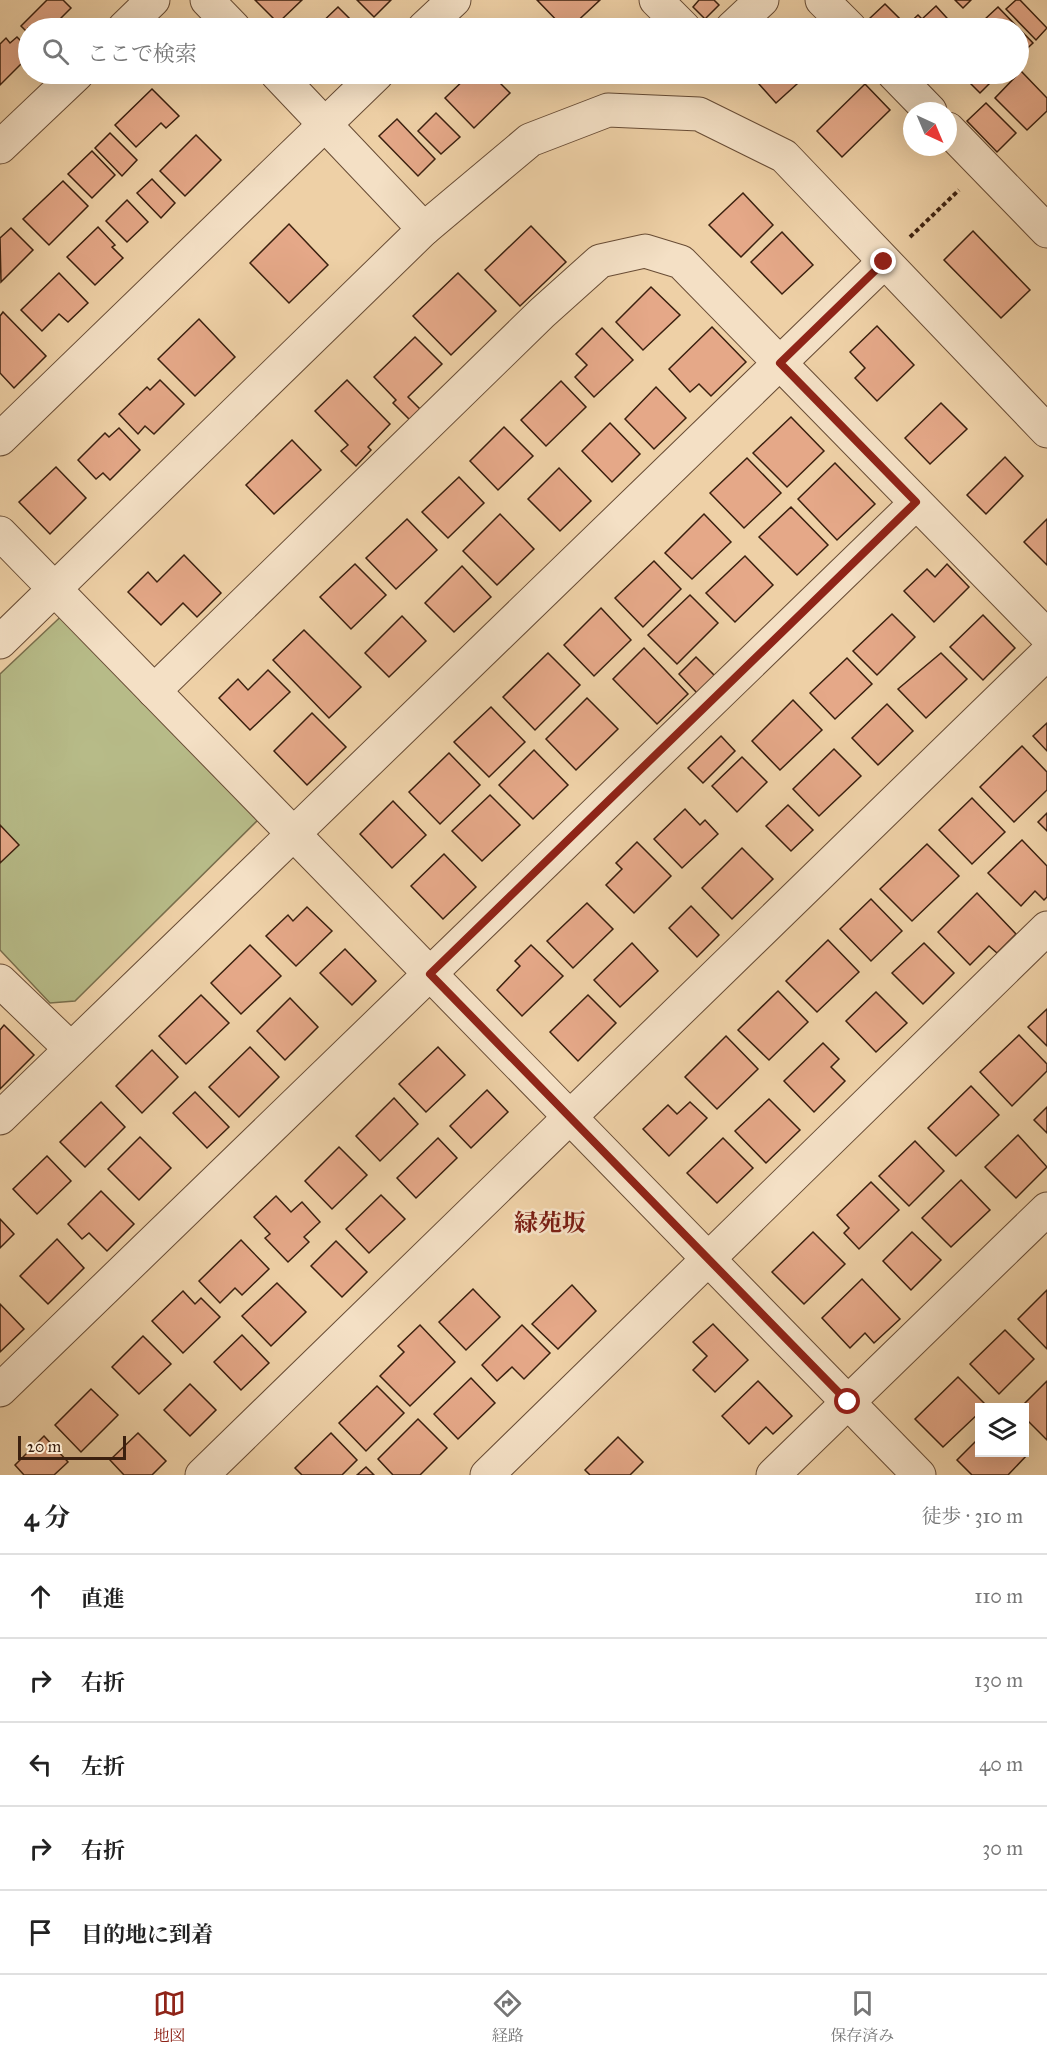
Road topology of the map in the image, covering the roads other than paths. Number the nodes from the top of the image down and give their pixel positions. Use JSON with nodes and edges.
{"nodes":[{"id":1,"x":153,"y":0,"type":"edge"},
{"id":2,"x":207,"y":0,"type":"edge"},
{"id":3,"x":454,"y":0,"type":"edge"},
{"id":4,"x":656,"y":0,"type":"edge"},
{"id":5,"x":762,"y":0,"type":"edge"},
{"id":6,"x":822,"y":0,"type":"edge"},
{"id":7,"x":134,"y":18,"type":"edge"},
{"id":8,"x":224,"y":18,"type":"edge"},
{"id":9,"x":435,"y":18,"type":"edge"},
{"id":10,"x":674,"y":18,"type":"edge"},
{"id":11,"x":743,"y":18,"type":"edge"},
{"id":12,"x":840,"y":18,"type":"edge"},
{"id":13,"x":66,"y":84,"type":"edge"},
{"id":14,"x":287,"y":84,"type":"edge"},
{"id":15,"x":366,"y":84,"type":"edge"},
{"id":16,"x":904,"y":84,"type":"edge"},
{"id":17,"x":921,"y":102,"type":"edge"},
{"id":18,"x":325,"y":123,"type":"junction"},
{"id":19,"x":957,"y":138,"type":"edge"},
{"id":20,"x":0,"y":147,"type":"edge"},
{"id":21,"x":424,"y":230,"type":"junction"},
{"id":22,"x":1047,"y":231,"type":"edge"},
{"id":23,"x":884,"y":262,"type":"junction"},
{"id":24,"x":780,"y":363,"type":"junction"},
{"id":25,"x":1047,"y":431,"type":"edge"},
{"id":26,"x":0,"y":439,"type":"edge"},
{"id":27,"x":916,"y":502,"type":"junction"},
{"id":28,"x":0,"y":533,"type":"edge"},
{"id":29,"x":54,"y":588,"type":"junction"},
{"id":30,"x":1047,"y":636,"type":"edge"},
{"id":31,"x":0,"y":642,"type":"edge"},
{"id":32,"x":1047,"y":653,"type":"edge"},
{"id":33,"x":154,"y":691,"type":"junction"},
{"id":34,"x":293,"y":834,"type":"junction"},
{"id":35,"x":1047,"y":928,"type":"edge"},
{"id":36,"x":430,"y":974,"type":"junction"},
{"id":37,"x":0,"y":981,"type":"edge"},
{"id":38,"x":71,"y":1049,"type":"junction"},
{"id":39,"x":570,"y":1117,"type":"junction"},
{"id":40,"x":0,"y":1118,"type":"edge"},
{"id":41,"x":1047,"y":1209,"type":"edge"},
{"id":42,"x":708,"y":1259,"type":"junction"},
{"id":43,"x":0,"y":1390,"type":"edge"},
{"id":44,"x":848,"y":1402,"type":"junction"},
{"id":45,"x":202,"y":1475,"type":"edge"},
{"id":46,"x":487,"y":1475,"type":"edge"},
{"id":47,"x":772,"y":1475,"type":"edge"},
{"id":48,"x":919,"y":1475,"type":"edge"}],
"edges":[{"from":1,"to":7,"type":"street"},
{"from":2,"to":8,"type":"street"},
{"from":3,"to":9,"type":"street"},
{"from":4,"to":10,"type":"street"},
{"from":5,"to":11,"type":"street"},
{"from":6,"to":12,"type":"street"},
{"from":13,"to":20,"type":"street"},
{"from":14,"to":18,"type":"street"},
{"from":15,"to":18,"type":"street"},
{"from":16,"to":17,"type":"street"},
{"from":18,"to":21,"type":"street"},
{"from":18,"to":26,"type":"street"},
{"from":19,"to":22,"type":"street"},
{"from":21,"to":23,"type":"street"},
{"from":21,"to":29,"type":"street"},
{"from":23,"to":24,"type":"street"},
{"from":23,"to":25,"type":"street"},
{"from":24,"to":27,"type":"street"},
{"from":24,"to":33,"type":"street"},
{"from":24,"to":34,"type":"street"},
{"from":27,"to":30,"type":"street"},
{"from":27,"to":36,"type":"street"},
{"from":28,"to":29,"type":"street"},
{"from":29,"to":31,"type":"street"},
{"from":29,"to":33,"type":"street"},
{"from":32,"to":39,"type":"street"},
{"from":33,"to":34,"type":"street"},
{"from":34,"to":36,"type":"street"},
{"from":34,"to":38,"type":"street"},
{"from":35,"to":42,"type":"street"},
{"from":36,"to":39,"type":"street"},
{"from":36,"to":43,"type":"street"},
{"from":37,"to":38,"type":"street"},
{"from":38,"to":40,"type":"street"},
{"from":39,"to":42,"type":"street"},
{"from":39,"to":45,"type":"street"},
{"from":41,"to":44,"type":"street"},
{"from":42,"to":44,"type":"street"},
{"from":42,"to":46,"type":"street"},
{"from":44,"to":47,"type":"street"},
{"from":44,"to":48,"type":"street"}]}
